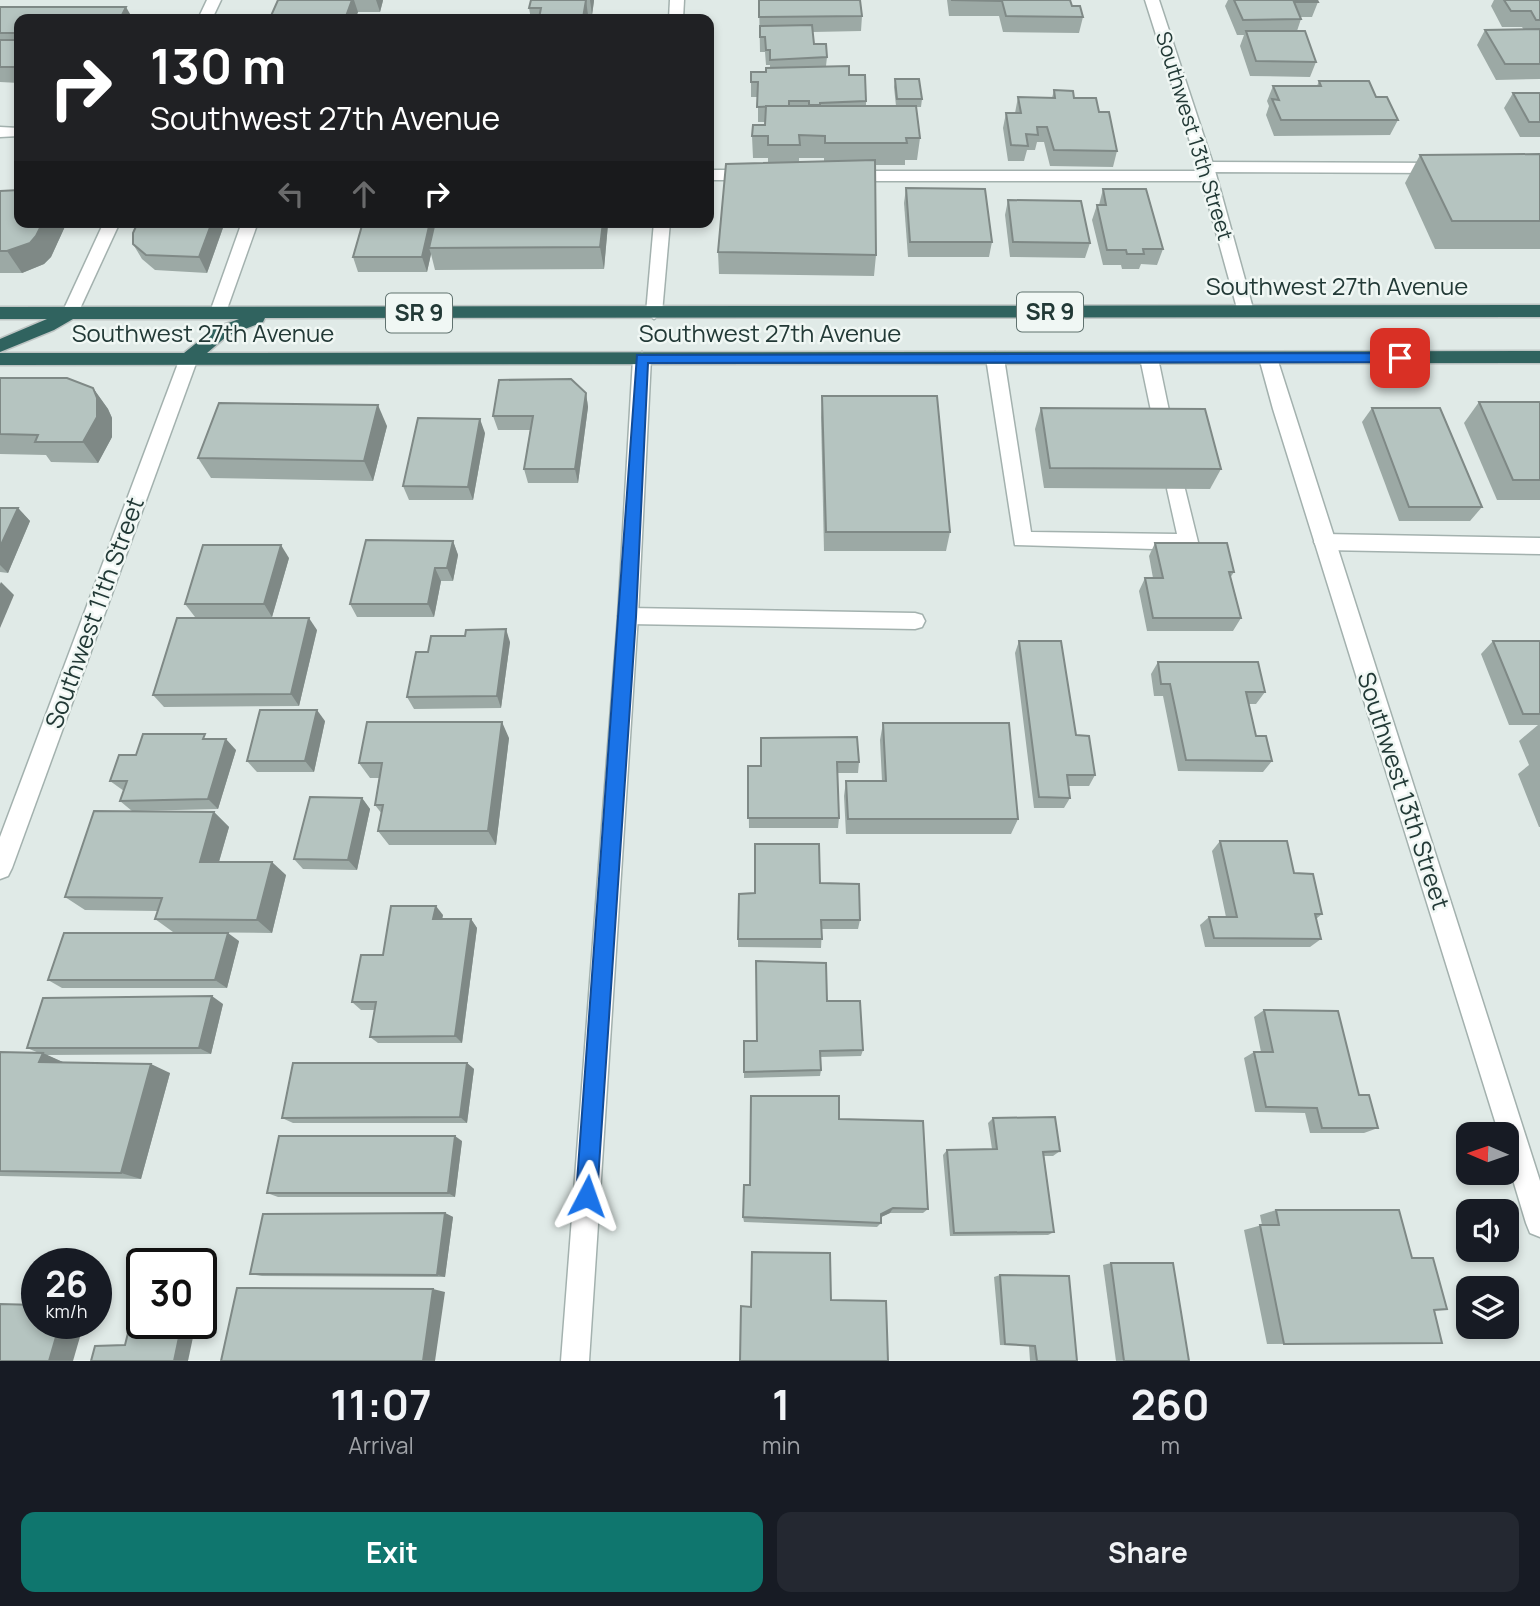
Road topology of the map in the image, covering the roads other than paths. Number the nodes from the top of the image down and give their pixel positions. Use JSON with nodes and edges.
{"nodes":[{"id":1,"x":1152,"y":0,"type":"edge"},
{"id":2,"x":1458,"y":168,"type":"edge"},
{"id":3,"x":1207,"y":172,"type":"junction"},
{"id":4,"x":714,"y":175,"type":"edge"},
{"id":5,"x":765,"y":175,"type":"edge"},
{"id":6,"x":835,"y":176,"type":"edge"},
{"id":7,"x":109,"y":228,"type":"edge"},
{"id":8,"x":248,"y":228,"type":"edge"},
{"id":9,"x":661,"y":228,"type":"edge"},
{"id":10,"x":1540,"y":311,"type":"edge"},
{"id":11,"x":218,"y":312,"type":"junction"},
{"id":12,"x":279,"y":312,"type":"junction"},
{"id":13,"x":1246,"y":312,"type":"junction"},
{"id":14,"x":0,"y":313,"type":"edge"},
{"id":15,"x":70,"y":313,"type":"junction"},
{"id":16,"x":654,"y":313,"type":"junction"},
{"id":17,"x":0,"y":346,"type":"edge"},
{"id":18,"x":1540,"y":357,"type":"edge"},
{"id":19,"x":189,"y":358,"type":"junction"},
{"id":20,"x":642,"y":358,"type":"junction"},
{"id":21,"x":995,"y":358,"type":"junction"},
{"id":22,"x":1149,"y":358,"type":"junction"},
{"id":23,"x":1268,"y":358,"type":"junction"},
{"id":24,"x":0,"y":359,"type":"edge"},
{"id":25,"x":1164,"y":429,"type":"edge"},
{"id":26,"x":1176,"y":489,"type":"edge"},
{"id":27,"x":1324,"y":542,"type":"junction"},
{"id":28,"x":1540,"y":545,"type":"edge"},
{"id":29,"x":628,"y":617,"type":"junction"},
{"id":30,"x":915,"y":621,"type":"dead end"},
{"id":31,"x":0,"y":868,"type":"edge"},
{"id":32,"x":1540,"y":1223,"type":"edge"},
{"id":33,"x":575,"y":1361,"type":"edge"}],
"edges":[{"from":1,"to":3,"type":"street","name":"Southwest 13th Street"},
{"from":2,"to":3,"type":"street"},
{"from":3,"to":6,"type":"street"},
{"from":3,"to":13,"type":"street","name":"Southwest 13th Street"},
{"from":4,"to":5,"type":"street"},
{"from":7,"to":15,"type":"street"},
{"from":8,"to":11,"type":"street"},
{"from":9,"to":16,"type":"street"},
{"from":10,"to":13,"type":"highway","name":"Southwest 27th Avenue","number":"SR 9"},
{"from":11,"to":12,"type":"highway","name":"Southwest 27th Avenue","number":"SR 9"},
{"from":11,"to":15,"type":"highway","name":"Southwest 27th Avenue","number":"SR 9"},
{"from":12,"to":16,"type":"highway","name":"Southwest 27th Avenue","number":"SR 9"},
{"from":12,"to":19,"type":"highway"},
{"from":13,"to":16,"type":"highway","name":"Southwest 27th Avenue","number":"SR 9"},
{"from":14,"to":15,"type":"highway","name":"Southwest 27th Avenue","number":"SR 9"},
{"from":15,"to":17,"type":"highway"},
{"from":18,"to":23,"type":"highway","name":"Southwest 27th Avenue","number":"SR 9"},
{"from":19,"to":20,"type":"highway","name":"Southwest 27th Avenue","number":"SR 9"},
{"from":19,"to":24,"type":"highway","name":"Southwest 27th Avenue","number":"SR 9"},
{"from":19,"to":31,"type":"street","name":"Southwest 11th Street"},
{"from":20,"to":21,"type":"highway","name":"Southwest 27th Avenue","number":"SR 9"},
{"from":20,"to":29,"type":"street"},
{"from":21,"to":22,"type":"highway","name":"Southwest 27th Avenue","number":"SR 9"},
{"from":21,"to":26,"type":"street"},
{"from":22,"to":23,"type":"highway","name":"Southwest 27th Avenue","number":"SR 9"},
{"from":22,"to":25,"type":"street"},
{"from":23,"to":27,"type":"street","name":"Southwest 13th Street"},
{"from":27,"to":28,"type":"street"},
{"from":27,"to":32,"type":"street","name":"Southwest 13th Street"},
{"from":29,"to":30,"type":"street"},
{"from":29,"to":33,"type":"street"}]}
